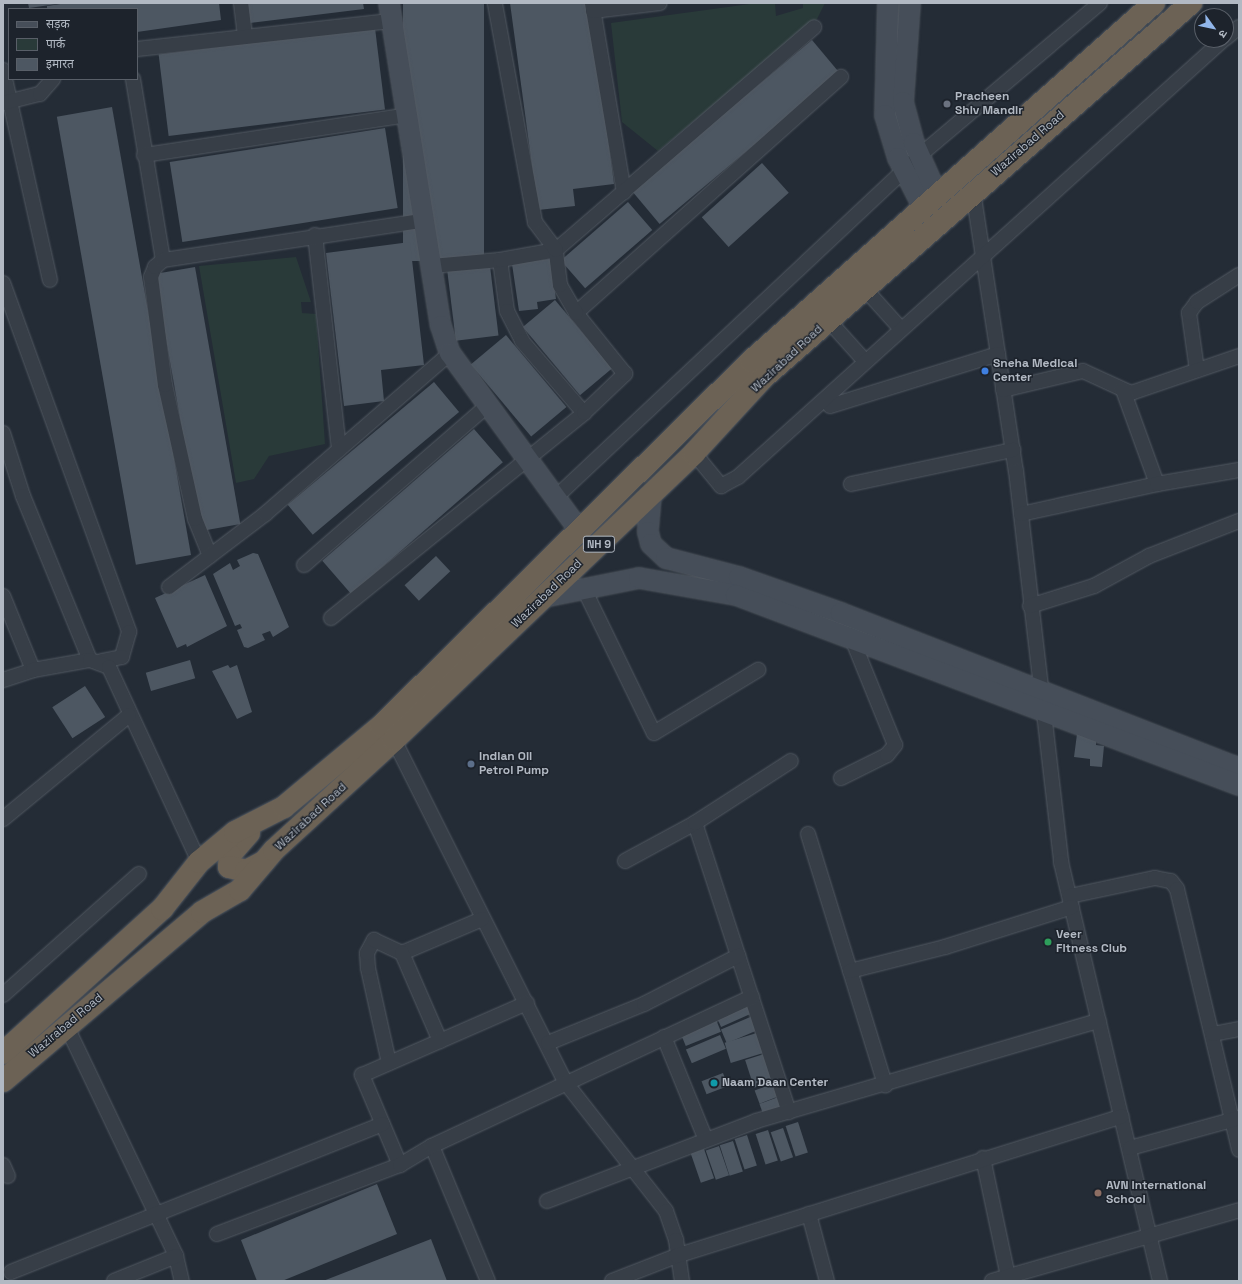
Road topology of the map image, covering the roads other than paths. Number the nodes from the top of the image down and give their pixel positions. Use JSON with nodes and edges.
{"nodes":[{"id":1,"x":241,"y":3,"type":"edge"},
{"id":2,"x":495,"y":3,"type":"edge"},
{"id":3,"x":660,"y":3,"type":"edge"},
{"id":4,"x":888,"y":3,"type":"edge"},
{"id":5,"x":910,"y":3,"type":"edge"},
{"id":6,"x":1100,"y":3,"type":"edge"},
{"id":7,"x":1154,"y":3,"type":"edge"},
{"id":8,"x":1191,"y":3,"type":"edge"},
{"id":9,"x":1204,"y":3,"type":"edge"},
{"id":10,"x":592,"y":7,"type":"edge"},
{"id":11,"x":391,"y":12,"type":"edge"},
{"id":12,"x":1173,"y":19,"type":"junction"},
{"id":13,"x":814,"y":27,"type":"dead end"},
{"id":14,"x":245,"y":37,"type":"junction"},
{"id":15,"x":1214,"y":48,"type":"edge"},
{"id":16,"x":138,"y":49,"type":"edge"},
{"id":17,"x":3,"y":70,"type":"edge"},
{"id":18,"x":841,"y":77,"type":"dead end"},
{"id":19,"x":52,"y":80,"type":"edge"},
{"id":20,"x":133,"y":80,"type":"edge"},
{"id":21,"x":7,"y":102,"type":"edge"},
{"id":22,"x":407,"y":115,"type":"junction"},
{"id":23,"x":144,"y":155,"type":"junction"},
{"id":24,"x":919,"y":156,"type":"junction"},
{"id":25,"x":905,"y":172,"type":"junction"},
{"id":26,"x":973,"y":191,"type":"junction"},
{"id":27,"x":624,"y":192,"type":"junction"},
{"id":28,"x":931,"y":203,"type":"junction"},
{"id":29,"x":426,"y":220,"type":"junction"},
{"id":30,"x":315,"y":235,"type":"junction"},
{"id":31,"x":556,"y":250,"type":"junction"},
{"id":32,"x":985,"y":257,"type":"junction"},
{"id":33,"x":163,"y":260,"type":"junction"},
{"id":34,"x":500,"y":260,"type":"junction"},
{"id":35,"x":432,"y":266,"type":"junction"},
{"id":36,"x":1239,"y":275,"type":"edge"},
{"id":37,"x":50,"y":280,"type":"dead end"},
{"id":38,"x":3,"y":283,"type":"edge"},
{"id":39,"x":865,"y":289,"type":"junction"},
{"id":40,"x":576,"y":313,"type":"junction"},
{"id":41,"x":829,"y":320,"type":"junction"},
{"id":42,"x":901,"y":329,"type":"junction"},
{"id":43,"x":450,"y":353,"type":"junction"},
{"id":44,"x":998,"y":354,"type":"junction"},
{"id":45,"x":1239,"y":356,"type":"edge"},
{"id":46,"x":864,"y":360,"type":"junction"},
{"id":47,"x":1197,"y":370,"type":"junction"},
{"id":48,"x":1003,"y":390,"type":"junction"},
{"id":49,"x":1123,"y":390,"type":"junction"},
{"id":50,"x":488,"y":405,"type":"junction"},
{"id":51,"x":830,"y":406,"type":"dead end"},
{"id":52,"x":584,"y":414,"type":"junction"},
{"id":53,"x":3,"y":433,"type":"edge"},
{"id":54,"x":339,"y":450,"type":"junction"},
{"id":55,"x":1013,"y":450,"type":"junction"},
{"id":56,"x":694,"y":453,"type":"junction"},
{"id":57,"x":528,"y":459,"type":"junction"},
{"id":58,"x":1239,"y":470,"type":"edge"},
{"id":59,"x":851,"y":484,"type":"dead end"},
{"id":60,"x":1157,"y":484,"type":"junction"},
{"id":61,"x":651,"y":495,"type":"junction"},
{"id":62,"x":556,"y":497,"type":"junction"},
{"id":63,"x":1021,"y":514,"type":"junction"},
{"id":64,"x":1239,"y":521,"type":"edge"},
{"id":65,"x":580,"y":531,"type":"junction"},
{"id":66,"x":210,"y":556,"type":"junction"},
{"id":67,"x":304,"y":565,"type":"dead end"},
{"id":68,"x":169,"y":587,"type":"dead end"},
{"id":69,"x":583,"y":587,"type":"junction"},
{"id":70,"x":3,"y":596,"type":"edge"},
{"id":71,"x":544,"y":597,"type":"junction"},
{"id":72,"x":1030,"y":606,"type":"junction"},
{"id":73,"x":331,"y":618,"type":"dead end"},
{"id":74,"x":851,"y":636,"type":"junction"},
{"id":75,"x":95,"y":661,"type":"junction"},
{"id":76,"x":33,"y":670,"type":"junction"},
{"id":77,"x":758,"y":670,"type":"dead end"},
{"id":78,"x":3,"y":680,"type":"edge"},
{"id":79,"x":1040,"y":699,"type":"junction"},
{"id":80,"x":129,"y":715,"type":"junction"},
{"id":81,"x":394,"y":740,"type":"junction"},
{"id":82,"x":791,"y":761,"type":"dead end"},
{"id":83,"x":1217,"y":768,"type":"junction"},
{"id":84,"x":1239,"y":768,"type":"edge"},
{"id":85,"x":841,"y":778,"type":"dead end"},
{"id":86,"x":1239,"y":786,"type":"edge"},
{"id":87,"x":8,"y":806,"type":"edge"},
{"id":88,"x":3,"y":819,"type":"edge"},
{"id":89,"x":695,"y":822,"type":"junction"},
{"id":90,"x":257,"y":823,"type":"junction"},
{"id":91,"x":808,"y":834,"type":"dead end"},
{"id":92,"x":625,"y":861,"type":"dead end"},
{"id":93,"x":199,"y":862,"type":"junction"},
{"id":94,"x":264,"y":862,"type":"junction"},
{"id":95,"x":139,"y":874,"type":"dead end"},
{"id":96,"x":1071,"y":902,"type":"junction"},
{"id":97,"x":482,"y":919,"type":"junction"},
{"id":98,"x":402,"y":953,"type":"junction"},
{"id":99,"x":738,"y":956,"type":"junction"},
{"id":100,"x":850,"y":971,"type":"junction"},
{"id":101,"x":3,"y":995,"type":"edge"},
{"id":102,"x":752,"y":997,"type":"junction"},
{"id":103,"x":527,"y":1003,"type":"junction"},
{"id":104,"x":1099,"y":1021,"type":"junction"},
{"id":105,"x":66,"y":1026,"type":"junction"},
{"id":106,"x":1239,"y":1029,"type":"edge"},
{"id":107,"x":1213,"y":1034,"type":"junction"},
{"id":108,"x":664,"y":1037,"type":"junction"},
{"id":109,"x":440,"y":1041,"type":"junction"},
{"id":110,"x":548,"y":1043,"type":"junction"},
{"id":111,"x":3,"y":1053,"type":"edge"},
{"id":112,"x":389,"y":1063,"type":"junction"},
{"id":113,"x":3,"y":1080,"type":"edge"},
{"id":114,"x":566,"y":1083,"type":"junction"},
{"id":115,"x":885,"y":1085,"type":"junction"},
{"id":116,"x":789,"y":1112,"type":"junction"},
{"id":117,"x":1122,"y":1116,"type":"junction"},
{"id":118,"x":1236,"y":1118,"type":"edge"},
{"id":119,"x":382,"y":1124,"type":"junction"},
{"id":120,"x":706,"y":1140,"type":"junction"},
{"id":121,"x":432,"y":1146,"type":"junction"},
{"id":122,"x":1130,"y":1148,"type":"junction"},
{"id":123,"x":1239,"y":1150,"type":"edge"},
{"id":124,"x":983,"y":1158,"type":"junction"},
{"id":125,"x":400,"y":1165,"type":"junction"},
{"id":126,"x":634,"y":1167,"type":"junction"},
{"id":127,"x":547,"y":1201,"type":"dead end"},
{"id":128,"x":1239,"y":1210,"type":"edge"},
{"id":129,"x":809,"y":1214,"type":"junction"},
{"id":130,"x":156,"y":1215,"type":"junction"},
{"id":131,"x":217,"y":1234,"type":"dead end"},
{"id":132,"x":1149,"y":1235,"type":"junction"},
{"id":133,"x":176,"y":1256,"type":"junction"},
{"id":134,"x":676,"y":1256,"type":"junction"},
{"id":135,"x":11,"y":1272,"type":"dead end"},
{"id":136,"x":1008,"y":1279,"type":"edge"},
{"id":137,"x":114,"y":1281,"type":"edge"},
{"id":138,"x":182,"y":1281,"type":"edge"},
{"id":139,"x":488,"y":1281,"type":"edge"},
{"id":140,"x":612,"y":1281,"type":"edge"},
{"id":141,"x":682,"y":1281,"type":"edge"},
{"id":142,"x":827,"y":1281,"type":"edge"},
{"id":143,"x":992,"y":1281,"type":"edge"},
{"id":144,"x":1160,"y":1281,"type":"edge"}],
"edges":[{"from":1,"to":14,"type":"street"},
{"from":2,"to":31,"type":"street"},
{"from":3,"to":10,"type":"street"},
{"from":4,"to":25,"type":"main road"},
{"from":5,"to":24,"type":"main road"},
{"from":6,"to":24,"type":"street"},
{"from":7,"to":28,"type":"highway","name":"Wazirabad Road","number":"NH 9"},
{"from":8,"to":12,"type":"highway","name":"Wazirabad Road","number":"NH 9"},
{"from":9,"to":12,"type":"highway","name":"Wazirabad Road","number":"NH 9"},
{"from":10,"to":27,"type":"street"},
{"from":11,"to":14,"type":"street"},
{"from":11,"to":22,"type":"main road"},
{"from":12,"to":26,"type":"highway","name":"Wazirabad Road","number":"NH 9"},
{"from":13,"to":27,"type":"street"},
{"from":14,"to":16,"type":"street"},
{"from":15,"to":32,"type":"street"},
{"from":17,"to":21,"type":"street"},
{"from":18,"to":40,"type":"street"},
{"from":19,"to":21,"type":"street"},
{"from":20,"to":23,"type":"street"},
{"from":21,"to":37,"type":"street"},
{"from":22,"to":23,"type":"street"},
{"from":22,"to":29,"type":"main road"},
{"from":23,"to":33,"type":"street"},
{"from":24,"to":25,"type":"street"},
{"from":24,"to":28,"type":"main road"},
{"from":25,"to":28,"type":"main road"},
{"from":25,"to":62,"type":"street"},
{"from":26,"to":32,"type":"street"},
{"from":26,"to":39,"type":"highway","name":"Wazirabad Road","number":"NH 9"},
{"from":27,"to":31,"type":"street"},
{"from":28,"to":65,"type":"highway","name":"Wazirabad Road","number":"NH 9"},
{"from":29,"to":30,"type":"street"},
{"from":29,"to":35,"type":"main road"},
{"from":30,"to":33,"type":"street"},
{"from":30,"to":54,"type":"street"},
{"from":31,"to":34,"type":"street"},
{"from":31,"to":40,"type":"street"},
{"from":32,"to":42,"type":"street"},
{"from":32,"to":44,"type":"street"},
{"from":33,"to":66,"type":"street"},
{"from":34,"to":35,"type":"street"},
{"from":34,"to":52,"type":"street"},
{"from":35,"to":43,"type":"main road"},
{"from":36,"to":47,"type":"street"},
{"from":38,"to":75,"type":"street"},
{"from":39,"to":41,"type":"highway","name":"Wazirabad Road","number":"NH 9"},
{"from":39,"to":42,"type":"street"},
{"from":40,"to":52,"type":"street"},
{"from":41,"to":46,"type":"street"},
{"from":41,"to":56,"type":"highway","name":"Wazirabad Road","number":"NH 9"},
{"from":42,"to":46,"type":"street"},
{"from":43,"to":50,"type":"main road"},
{"from":43,"to":54,"type":"street"},
{"from":44,"to":48,"type":"street"},
{"from":44,"to":51,"type":"street"},
{"from":45,"to":47,"type":"street"},
{"from":46,"to":56,"type":"street"},
{"from":47,"to":49,"type":"street"},
{"from":48,"to":49,"type":"street"},
{"from":48,"to":55,"type":"street"},
{"from":49,"to":60,"type":"street"},
{"from":50,"to":57,"type":"main road"},
{"from":50,"to":67,"type":"street"},
{"from":52,"to":57,"type":"street"},
{"from":53,"to":75,"type":"street"},
{"from":54,"to":66,"type":"street"},
{"from":55,"to":59,"type":"street"},
{"from":55,"to":63,"type":"street"},
{"from":56,"to":61,"type":"highway","name":"Wazirabad Road","number":"NH 9"},
{"from":57,"to":62,"type":"main road"},
{"from":57,"to":73,"type":"street"},
{"from":58,"to":60,"type":"street"},
{"from":60,"to":63,"type":"street"},
{"from":61,"to":71,"type":"highway","name":"Wazirabad Road","number":"NH 9"},
{"from":61,"to":79,"type":"main road"},
{"from":62,"to":65,"type":"main road"},
{"from":63,"to":72,"type":"street"},
{"from":64,"to":72,"type":"street"},
{"from":65,"to":90,"type":"highway","name":"Wazirabad Road","number":"NH 9"},
{"from":66,"to":68,"type":"street"},
{"from":69,"to":71,"type":"main road"},
{"from":69,"to":74,"type":"main road"},
{"from":69,"to":77,"type":"street"},
{"from":70,"to":76,"type":"street"},
{"from":71,"to":81,"type":"highway","name":"Wazirabad Road","number":"NH 9"},
{"from":72,"to":79,"type":"street"},
{"from":74,"to":79,"type":"main road"},
{"from":74,"to":85,"type":"street"},
{"from":75,"to":76,"type":"street"},
{"from":75,"to":80,"type":"street"},
{"from":76,"to":78,"type":"street"},
{"from":79,"to":83,"type":"main road"},
{"from":79,"to":96,"type":"street"},
{"from":80,"to":87,"type":"street"},
{"from":80,"to":93,"type":"street"},
{"from":81,"to":94,"type":"highway","name":"Wazirabad Road","number":"NH 9"},
{"from":81,"to":97,"type":"street"},
{"from":82,"to":89,"type":"street"},
{"from":83,"to":84,"type":"main road"},
{"from":83,"to":86,"type":"main road"},
{"from":87,"to":88,"type":"street"},
{"from":89,"to":92,"type":"street"},
{"from":89,"to":99,"type":"street"},
{"from":90,"to":93,"type":"highway","name":"Wazirabad Road","number":"NH 9"},
{"from":90,"to":94,"type":"highway"},
{"from":91,"to":100,"type":"street"},
{"from":93,"to":111,"type":"highway","name":"Wazirabad Road","number":"NH 9"},
{"from":94,"to":105,"type":"highway","name":"Wazirabad Road","number":"NH 9"},
{"from":95,"to":101,"type":"street"},
{"from":96,"to":100,"type":"street"},
{"from":96,"to":104,"type":"street"},
{"from":96,"to":107,"type":"street"},
{"from":97,"to":98,"type":"street"},
{"from":97,"to":103,"type":"street"},
{"from":98,"to":109,"type":"street"},
{"from":98,"to":112,"type":"street"},
{"from":99,"to":102,"type":"street"},
{"from":99,"to":110,"type":"street"},
{"from":100,"to":115,"type":"street"},
{"from":102,"to":108,"type":"street"},
{"from":102,"to":116,"type":"street"},
{"from":103,"to":109,"type":"street"},
{"from":103,"to":110,"type":"street"},
{"from":104,"to":115,"type":"street"},
{"from":104,"to":117,"type":"street"},
{"from":105,"to":113,"type":"highway","name":"Wazirabad Road","number":"NH 9"},
{"from":105,"to":130,"type":"street"},
{"from":106,"to":107,"type":"street"},
{"from":107,"to":118,"type":"street"},
{"from":108,"to":114,"type":"street"},
{"from":108,"to":120,"type":"street"},
{"from":109,"to":112,"type":"street"},
{"from":110,"to":114,"type":"street"},
{"from":112,"to":119,"type":"street"},
{"from":114,"to":121,"type":"street"},
{"from":114,"to":126,"type":"street"},
{"from":115,"to":116,"type":"street"},
{"from":116,"to":120,"type":"street"},
{"from":117,"to":122,"type":"street"},
{"from":117,"to":124,"type":"street"},
{"from":118,"to":122,"type":"street"},
{"from":118,"to":123,"type":"street"},
{"from":119,"to":125,"type":"street"},
{"from":119,"to":130,"type":"street"},
{"from":120,"to":126,"type":"street"},
{"from":121,"to":125,"type":"street"},
{"from":121,"to":139,"type":"street"},
{"from":122,"to":132,"type":"street"},
{"from":124,"to":129,"type":"street"},
{"from":124,"to":136,"type":"street"},
{"from":125,"to":131,"type":"street"},
{"from":126,"to":127,"type":"street"},
{"from":126,"to":134,"type":"street"},
{"from":128,"to":132,"type":"street"},
{"from":129,"to":134,"type":"street"},
{"from":129,"to":142,"type":"street"},
{"from":130,"to":133,"type":"street"},
{"from":130,"to":135,"type":"street"},
{"from":132,"to":136,"type":"street"},
{"from":132,"to":144,"type":"street"},
{"from":133,"to":137,"type":"street"},
{"from":133,"to":138,"type":"street"},
{"from":134,"to":140,"type":"street"},
{"from":134,"to":141,"type":"street"},
{"from":136,"to":143,"type":"street"}]}
